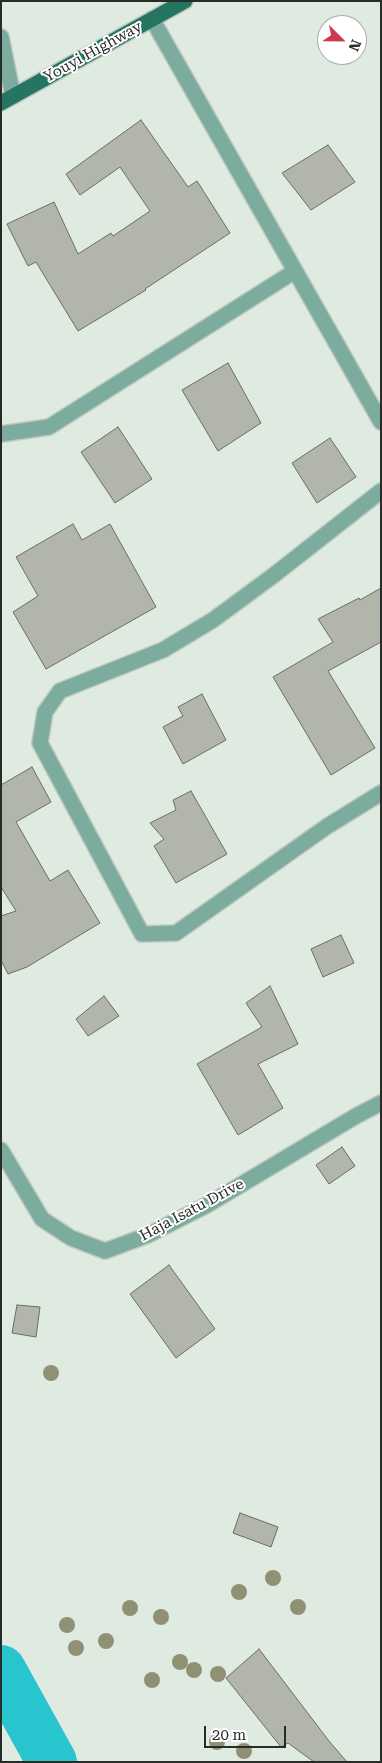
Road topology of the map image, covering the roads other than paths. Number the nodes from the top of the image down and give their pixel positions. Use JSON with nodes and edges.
{"nodes":[{"id":1,"x":185,"y":1,"type":"edge"},
{"id":2,"x":152,"y":19,"type":"junction"},
{"id":3,"x":1,"y":37,"type":"edge"},
{"id":4,"x":7,"y":100,"type":"edge"},
{"id":5,"x":295,"y":271,"type":"junction"},
{"id":6,"x":381,"y":422,"type":"edge"},
{"id":7,"x":1,"y":434,"type":"edge"},
{"id":8,"x":381,"y":490,"type":"edge"},
{"id":9,"x":381,"y":793,"type":"edge"},
{"id":10,"x":381,"y":1103,"type":"edge"},
{"id":11,"x":1,"y":1150,"type":"edge"}],
"edges":[{"from":1,"to":2,"type":"main road","name":"Youyi Highway"},
{"from":2,"to":4,"type":"main road","name":"Youyi Highway"},
{"from":2,"to":5,"type":"street"},
{"from":3,"to":4,"type":"street"},
{"from":5,"to":6,"type":"street"},
{"from":5,"to":7,"type":"street"},
{"from":8,"to":9,"type":"street"},
{"from":10,"to":11,"type":"street","name":"Haja Isatu Drive"}]}
